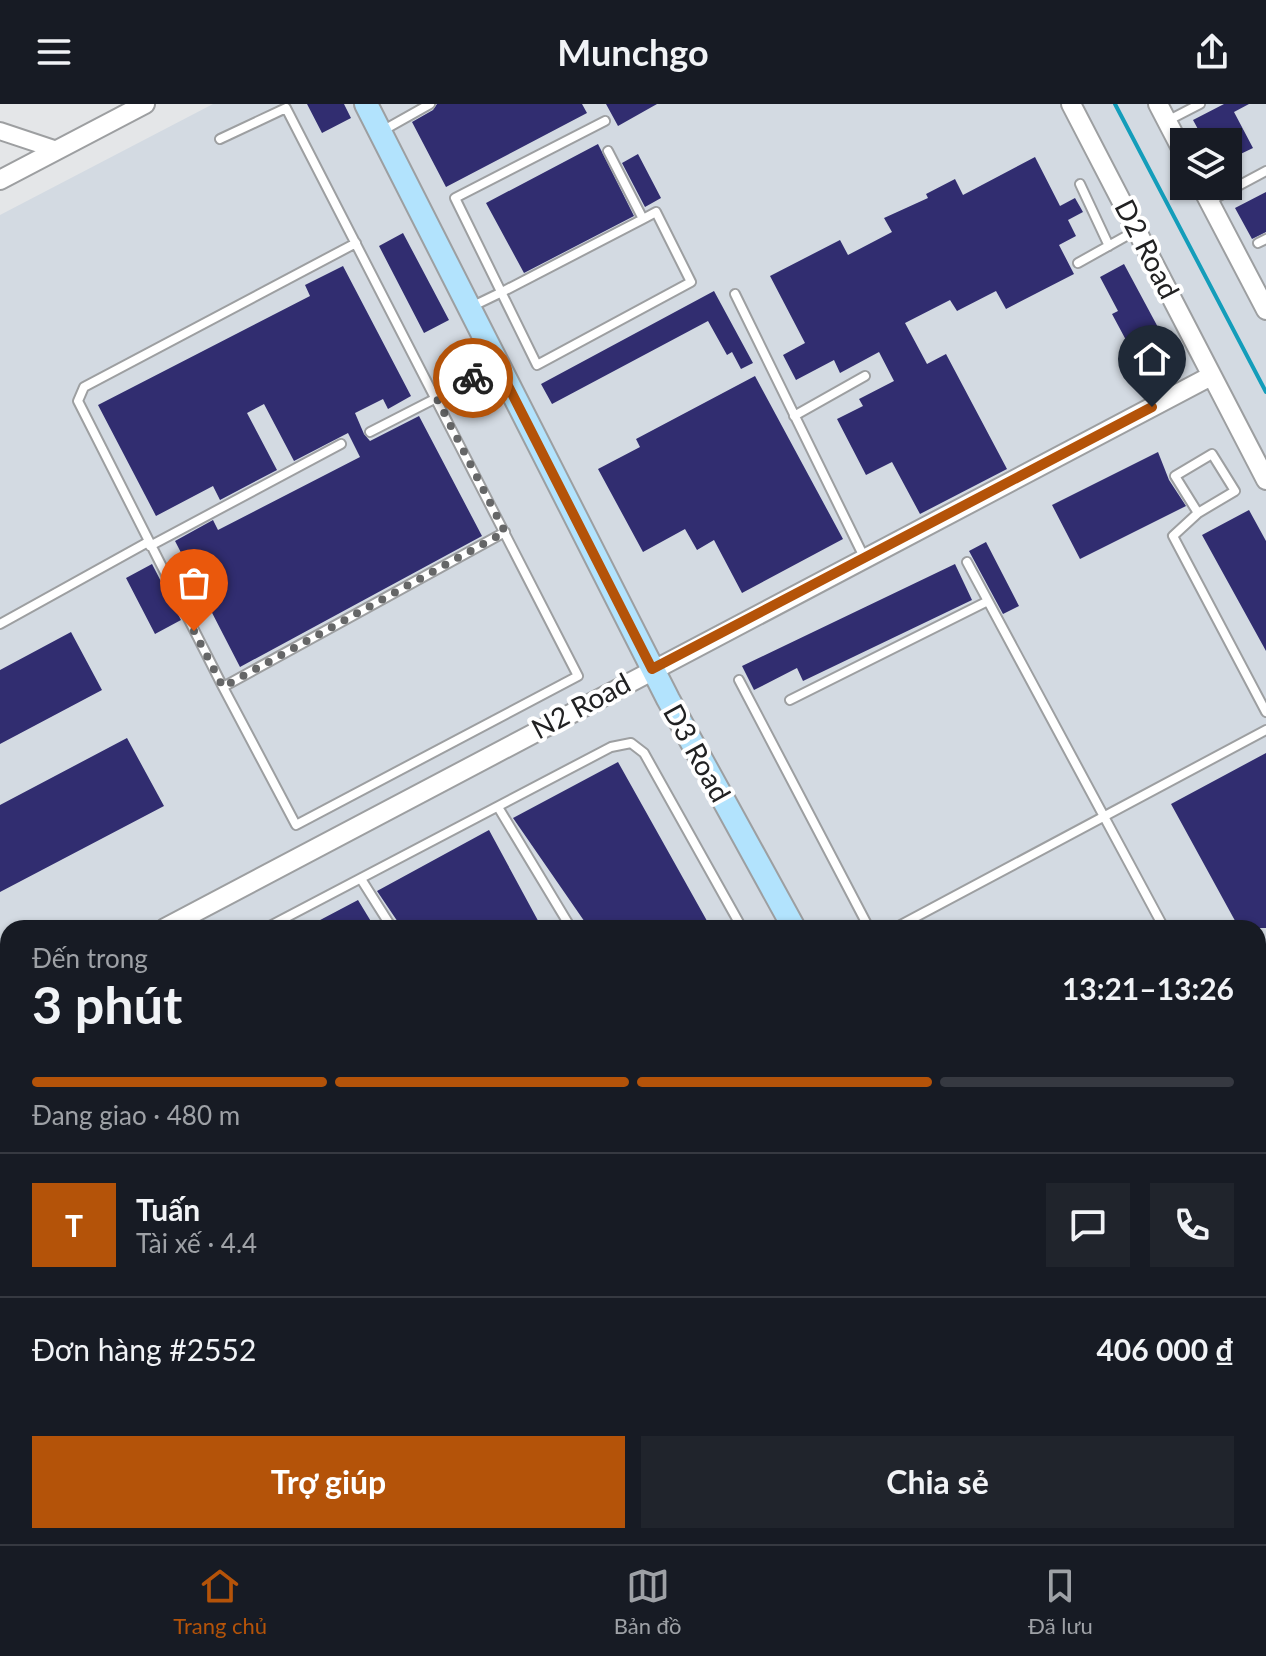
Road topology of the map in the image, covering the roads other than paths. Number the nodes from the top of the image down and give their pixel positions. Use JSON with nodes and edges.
{"nodes":[{"id":1,"x":145,"y":104,"type":"edge"},
{"id":2,"x":366,"y":104,"type":"edge"},
{"id":3,"x":430,"y":104,"type":"edge"},
{"id":4,"x":1071,"y":104,"type":"edge"},
{"id":5,"x":1158,"y":104,"type":"edge"},
{"id":6,"x":1200,"y":104,"type":"edge"},
{"id":7,"x":605,"y":121,"type":"dead end"},
{"id":8,"x":1167,"y":122,"type":"junction"},
{"id":9,"x":1170,"y":128,"type":"edge"},
{"id":10,"x":0,"y":131,"type":"edge"},
{"id":11,"x":380,"y":132,"type":"junction"},
{"id":12,"x":220,"y":139,"type":"dead end"},
{"id":13,"x":57,"y":150,"type":"junction"},
{"id":14,"x":608,"y":151,"type":"dead end"},
{"id":15,"x":1266,"y":171,"type":"edge"},
{"id":16,"x":0,"y":180,"type":"edge"},
{"id":17,"x":1242,"y":180,"type":"edge"},
{"id":18,"x":1080,"y":184,"type":"dead end"},
{"id":19,"x":1208,"y":200,"type":"edge"},
{"id":20,"x":643,"y":219,"type":"junction"},
{"id":21,"x":1138,"y":229,"type":"junction"},
{"id":22,"x":356,"y":243,"type":"junction"},
{"id":23,"x":1109,"y":246,"type":"junction"},
{"id":24,"x":1078,"y":263,"type":"dead end"},
{"id":25,"x":502,"y":292,"type":"junction"},
{"id":26,"x":735,"y":294,"type":"dead end"},
{"id":27,"x":469,"y":308,"type":"junction"},
{"id":28,"x":1266,"y":310,"type":"edge"},
{"id":29,"x":498,"y":366,"type":"junction"},
{"id":30,"x":865,"y":376,"type":"dead end"},
{"id":31,"x":1211,"y":376,"type":"junction"},
{"id":32,"x":436,"y":397,"type":"junction"},
{"id":33,"x":794,"y":416,"type":"junction"},
{"id":34,"x":370,"y":432,"type":"dead end"},
{"id":35,"x":341,"y":444,"type":"dead end"},
{"id":36,"x":1266,"y":480,"type":"edge"},
{"id":37,"x":1198,"y":513,"type":"junction"},
{"id":38,"x":505,"y":532,"type":"junction"},
{"id":39,"x":149,"y":544,"type":"junction"},
{"id":40,"x":864,"y":557,"type":"junction"},
{"id":41,"x":967,"y":562,"type":"dead end"},
{"id":42,"x":988,"y":601,"type":"junction"},
{"id":43,"x":0,"y":624,"type":"edge"},
{"id":44,"x":652,"y":669,"type":"junction"},
{"id":45,"x":739,"y":680,"type":"dead end"},
{"id":46,"x":223,"y":687,"type":"junction"},
{"id":47,"x":790,"y":700,"type":"dead end"},
{"id":48,"x":1266,"y":712,"type":"edge"},
{"id":49,"x":1266,"y":730,"type":"edge"},
{"id":50,"x":498,"y":807,"type":"junction"},
{"id":51,"x":1101,"y":815,"type":"junction"},
{"id":52,"x":361,"y":879,"type":"junction"},
{"id":53,"x":180,"y":920,"type":"edge"},
{"id":54,"x":282,"y":920,"type":"edge"},
{"id":55,"x":387,"y":920,"type":"edge"},
{"id":56,"x":566,"y":920,"type":"edge"},
{"id":57,"x":737,"y":920,"type":"edge"},
{"id":58,"x":790,"y":920,"type":"edge"},
{"id":59,"x":865,"y":920,"type":"edge"},
{"id":60,"x":910,"y":920,"type":"edge"},
{"id":61,"x":1160,"y":920,"type":"edge"}],
"edges":[{"from":1,"to":13,"type":"street"},
{"from":2,"to":11,"type":"main road","name":"D3 Road"},
{"from":3,"to":11,"type":"lane"},
{"from":4,"to":21,"type":"street","name":"D2 Road"},
{"from":5,"to":8,"type":"street"},
{"from":6,"to":8,"type":"lane"},
{"from":7,"to":25,"type":"lane"},
{"from":8,"to":9,"type":"street"},
{"from":10,"to":13,"type":"street"},
{"from":11,"to":27,"type":"main road","name":"D3 Road"},
{"from":12,"to":22,"type":"lane"},
{"from":13,"to":16,"type":"street"},
{"from":14,"to":20,"type":"lane"},
{"from":15,"to":17,"type":"lane"},
{"from":18,"to":23,"type":"lane"},
{"from":19,"to":28,"type":"street"},
{"from":20,"to":25,"type":"lane"},
{"from":20,"to":25,"type":"lane"},
{"from":21,"to":23,"type":"lane"},
{"from":21,"to":31,"type":"street","name":"D2 Road"},
{"from":22,"to":32,"type":"lane"},
{"from":22,"to":39,"type":"lane"},
{"from":23,"to":24,"type":"lane"},
{"from":25,"to":27,"type":"lane"},
{"from":26,"to":33,"type":"lane"},
{"from":27,"to":29,"type":"main road","name":"D3 Road"},
{"from":29,"to":32,"type":"lane"},
{"from":29,"to":44,"type":"main road","name":"D3 Road"},
{"from":30,"to":33,"type":"lane"},
{"from":31,"to":36,"type":"street","name":"D2 Road"},
{"from":31,"to":40,"type":"street","name":"N2 Road"},
{"from":32,"to":34,"type":"lane"},
{"from":32,"to":38,"type":"lane"},
{"from":33,"to":40,"type":"lane"},
{"from":35,"to":39,"type":"lane"},
{"from":37,"to":37,"type":"lane"},
{"from":37,"to":48,"type":"lane"},
{"from":38,"to":46,"type":"lane"},
{"from":38,"to":46,"type":"lane"},
{"from":39,"to":43,"type":"lane"},
{"from":39,"to":46,"type":"lane"},
{"from":40,"to":44,"type":"street","name":"N2 Road"},
{"from":41,"to":42,"type":"lane"},
{"from":42,"to":47,"type":"lane"},
{"from":42,"to":51,"type":"lane"},
{"from":44,"to":53,"type":"street","name":"N2 Road"},
{"from":44,"to":58,"type":"main road","name":"D3 Road"},
{"from":45,"to":59,"type":"lane"},
{"from":49,"to":51,"type":"lane"},
{"from":50,"to":52,"type":"lane"},
{"from":50,"to":56,"type":"lane"},
{"from":50,"to":57,"type":"lane"},
{"from":51,"to":60,"type":"lane"},
{"from":51,"to":61,"type":"lane"},
{"from":52,"to":54,"type":"lane"},
{"from":52,"to":55,"type":"lane"}]}
